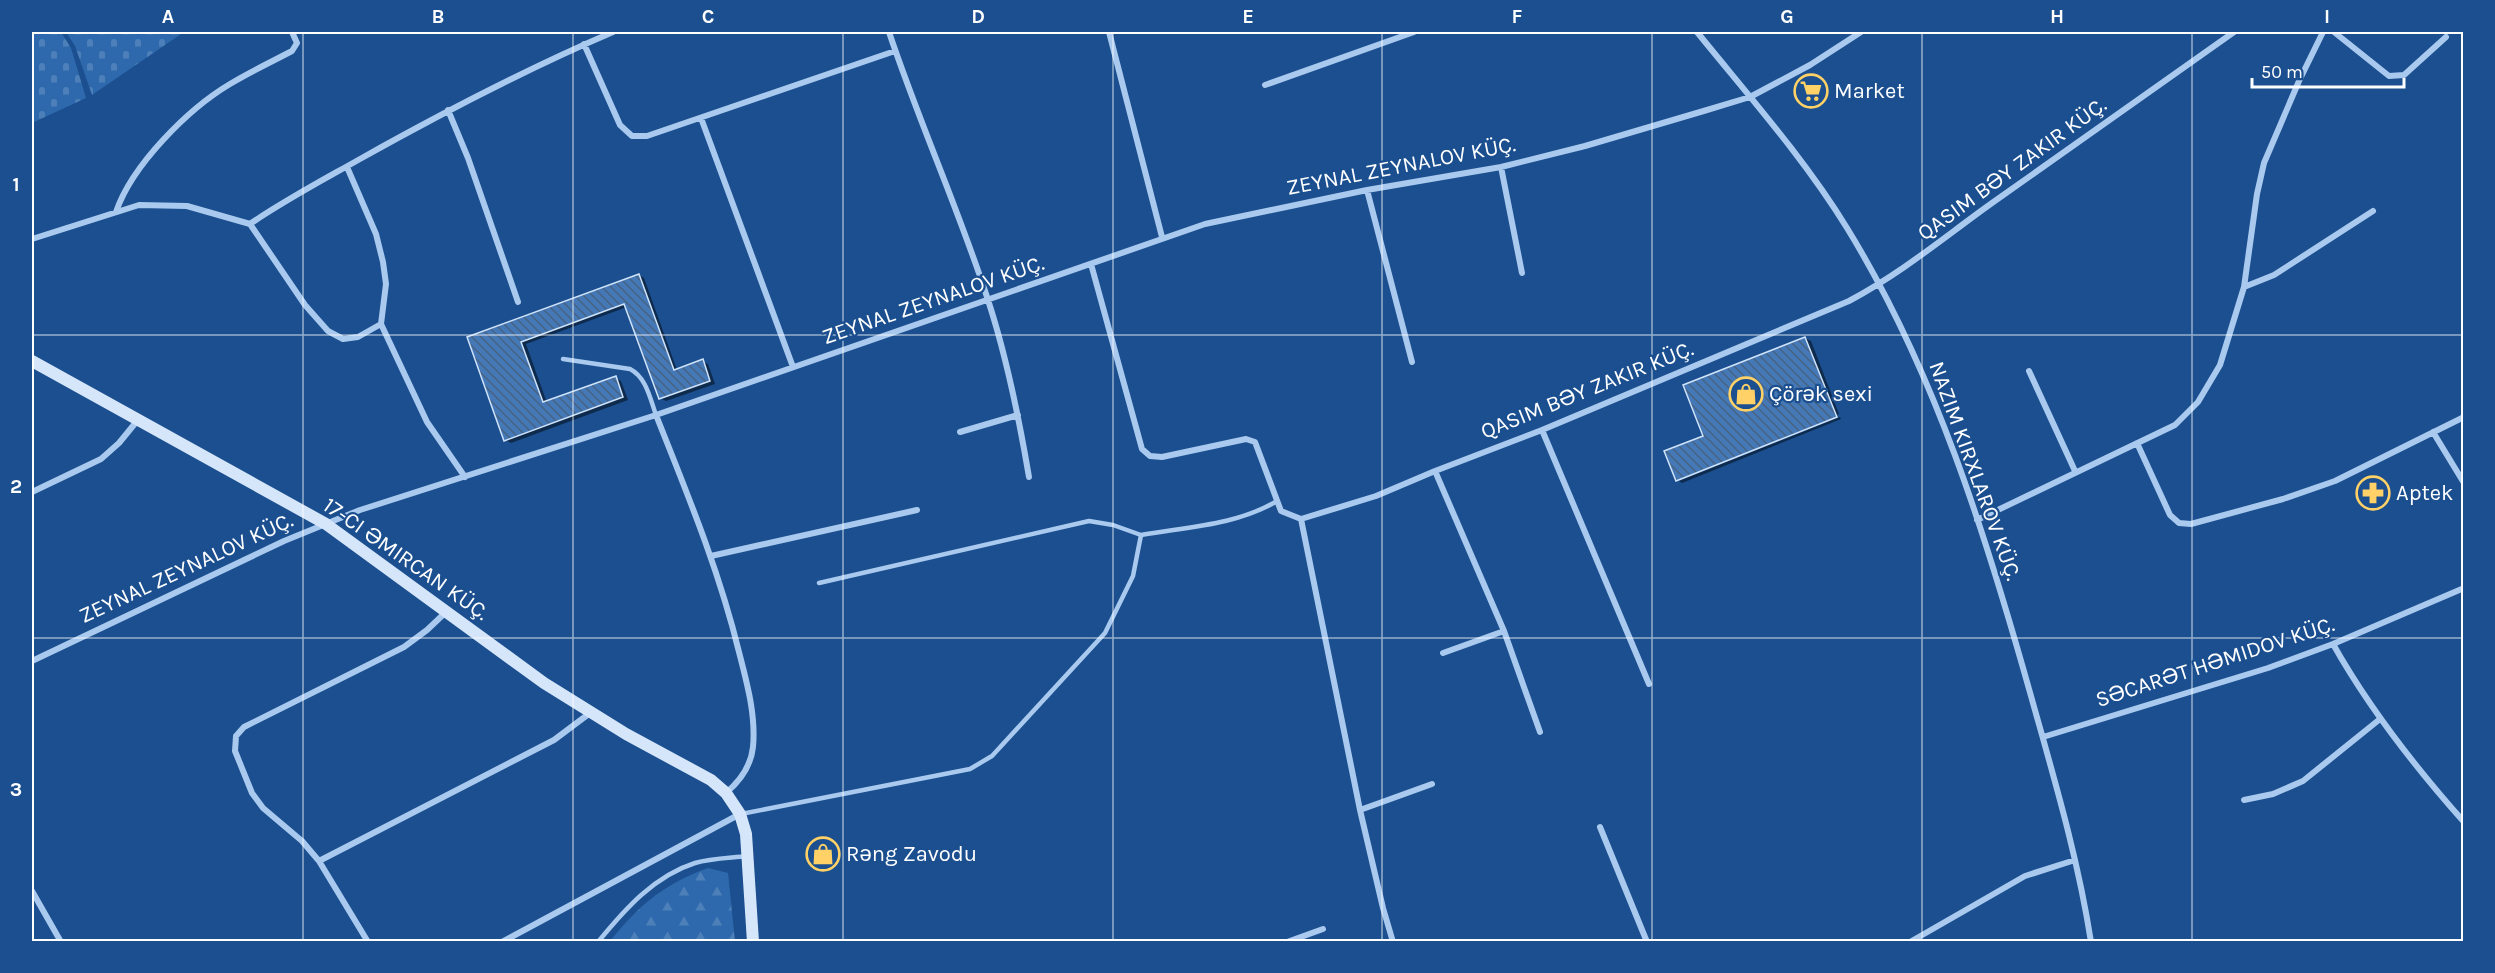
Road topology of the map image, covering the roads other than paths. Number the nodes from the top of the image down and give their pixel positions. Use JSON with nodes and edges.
{"nodes":[{"id":1,"x":292,"y":32,"type":"edge"},
{"id":2,"x":613,"y":32,"type":"edge"},
{"id":3,"x":889,"y":32,"type":"edge"},
{"id":4,"x":1110,"y":32,"type":"edge"},
{"id":5,"x":1414,"y":32,"type":"edge"},
{"id":6,"x":1697,"y":32,"type":"edge"},
{"id":7,"x":1861,"y":32,"type":"edge"},
{"id":8,"x":2234,"y":32,"type":"edge"},
{"id":9,"x":2323,"y":32,"type":"edge"},
{"id":10,"x":2334,"y":32,"type":"edge"},
{"id":11,"x":2446,"y":37,"type":"dead end"},
{"id":12,"x":584,"y":44,"type":"junction"},
{"id":13,"x":896,"y":51,"type":"junction"},
{"id":14,"x":1265,"y":85,"type":"dead end"},
{"id":15,"x":1750,"y":97,"type":"junction"},
{"id":16,"x":448,"y":110,"type":"junction"},
{"id":17,"x":702,"y":118,"type":"junction"},
{"id":18,"x":347,"y":167,"type":"junction"},
{"id":19,"x":1501,"y":167,"type":"junction"},
{"id":20,"x":1367,"y":190,"type":"junction"},
{"id":21,"x":2373,"y":211,"type":"dead end"},
{"id":22,"x":116,"y":212,"type":"junction"},
{"id":23,"x":250,"y":224,"type":"junction"},
{"id":24,"x":1162,"y":237,"type":"junction"},
{"id":25,"x":32,"y":239,"type":"edge"},
{"id":26,"x":1091,"y":264,"type":"junction"},
{"id":27,"x":1522,"y":273,"type":"dead end"},
{"id":28,"x":1880,"y":284,"type":"junction"},
{"id":29,"x":2244,"y":287,"type":"junction"},
{"id":30,"x":988,"y":301,"type":"junction"},
{"id":31,"x":518,"y":302,"type":"dead end"},
{"id":32,"x":381,"y":324,"type":"junction"},
{"id":33,"x":563,"y":359,"type":"dead end"},
{"id":34,"x":32,"y":361,"type":"edge"},
{"id":35,"x":1412,"y":362,"type":"dead end"},
{"id":36,"x":793,"y":367,"type":"junction"},
{"id":37,"x":2029,"y":371,"type":"dead end"},
{"id":38,"x":656,"y":415,"type":"junction"},
{"id":39,"x":1018,"y":415,"type":"junction"},
{"id":40,"x":2463,"y":417,"type":"edge"},
{"id":41,"x":137,"y":421,"type":"junction"},
{"id":42,"x":1542,"y":430,"type":"junction"},
{"id":43,"x":960,"y":432,"type":"dead end"},
{"id":44,"x":2433,"y":432,"type":"junction"},
{"id":45,"x":2138,"y":443,"type":"junction"},
{"id":46,"x":1435,"y":471,"type":"junction"},
{"id":47,"x":2076,"y":471,"type":"junction"},
{"id":48,"x":465,"y":477,"type":"junction"},
{"id":49,"x":1029,"y":477,"type":"dead end"},
{"id":50,"x":2463,"y":483,"type":"edge"},
{"id":51,"x":32,"y":492,"type":"edge"},
{"id":52,"x":1277,"y":501,"type":"junction"},
{"id":53,"x":917,"y":510,"type":"dead end"},
{"id":54,"x":1301,"y":519,"type":"junction"},
{"id":55,"x":1977,"y":520,"type":"junction"},
{"id":56,"x":326,"y":525,"type":"junction"},
{"id":57,"x":1142,"y":535,"type":"junction"},
{"id":58,"x":711,"y":556,"type":"junction"},
{"id":59,"x":819,"y":583,"type":"dead end"},
{"id":60,"x":2463,"y":588,"type":"edge"},
{"id":61,"x":446,"y":612,"type":"junction"},
{"id":62,"x":1504,"y":631,"type":"junction"},
{"id":63,"x":2333,"y":644,"type":"junction"},
{"id":64,"x":1443,"y":653,"type":"dead end"},
{"id":65,"x":32,"y":661,"type":"edge"},
{"id":66,"x":1649,"y":684,"type":"dead end"},
{"id":67,"x":590,"y":713,"type":"junction"},
{"id":68,"x":2380,"y":719,"type":"junction"},
{"id":69,"x":1540,"y":732,"type":"dead end"},
{"id":70,"x":2043,"y":736,"type":"junction"},
{"id":71,"x":1432,"y":784,"type":"dead end"},
{"id":72,"x":726,"y":793,"type":"junction"},
{"id":73,"x":2244,"y":800,"type":"dead end"},
{"id":74,"x":1360,"y":810,"type":"junction"},
{"id":75,"x":740,"y":814,"type":"junction"},
{"id":76,"x":2462,"y":819,"type":"edge"},
{"id":77,"x":1600,"y":827,"type":"dead end"},
{"id":78,"x":749,"y":855,"type":"junction"},
{"id":79,"x":2076,"y":860,"type":"junction"},
{"id":80,"x":319,"y":861,"type":"junction"},
{"id":81,"x":32,"y":891,"type":"edge"},
{"id":82,"x":1323,"y":929,"type":"dead end"},
{"id":83,"x":61,"y":942,"type":"edge"},
{"id":84,"x":368,"y":942,"type":"edge"},
{"id":85,"x":502,"y":942,"type":"edge"},
{"id":86,"x":598,"y":942,"type":"edge"},
{"id":87,"x":753,"y":942,"type":"edge"},
{"id":88,"x":1287,"y":942,"type":"edge"},
{"id":89,"x":1393,"y":942,"type":"edge"},
{"id":90,"x":1647,"y":942,"type":"edge"},
{"id":91,"x":1910,"y":942,"type":"edge"},
{"id":92,"x":2091,"y":942,"type":"edge"}],
"edges":[{"from":1,"to":22,"type":"street"},
{"from":2,"to":12,"type":"street"},
{"from":3,"to":13,"type":"street"},
{"from":4,"to":24,"type":"street"},
{"from":5,"to":14,"type":"street"},
{"from":6,"to":15,"type":"street"},
{"from":7,"to":15,"type":"street","name":"ZEYNAL ZEYNALOV KÜÇ."},
{"from":8,"to":28,"type":"street"},
{"from":9,"to":29,"type":"street"},
{"from":10,"to":11,"type":"street"},
{"from":12,"to":16,"type":"street"},
{"from":12,"to":17,"type":"street"},
{"from":13,"to":17,"type":"street"},
{"from":13,"to":30,"type":"street"},
{"from":15,"to":19,"type":"street","name":"ZEYNAL ZEYNALOV KÜÇ."},
{"from":15,"to":28,"type":"street"},
{"from":16,"to":18,"type":"street"},
{"from":16,"to":31,"type":"street"},
{"from":17,"to":36,"type":"street"},
{"from":18,"to":23,"type":"street"},
{"from":18,"to":32,"type":"street"},
{"from":19,"to":20,"type":"street","name":"ZEYNAL ZEYNALOV KÜÇ."},
{"from":19,"to":27,"type":"street"},
{"from":20,"to":24,"type":"street","name":"ZEYNAL ZEYNALOV KÜÇ."},
{"from":20,"to":35,"type":"street"},
{"from":21,"to":29,"type":"street"},
{"from":22,"to":23,"type":"street"},
{"from":22,"to":25,"type":"street"},
{"from":23,"to":32,"type":"street"},
{"from":24,"to":26,"type":"street","name":"ZEYNAL ZEYNALOV KÜÇ."},
{"from":26,"to":30,"type":"street","name":"ZEYNAL ZEYNALOV KÜÇ."},
{"from":26,"to":52,"type":"street"},
{"from":28,"to":42,"type":"street"},
{"from":28,"to":55,"type":"street"},
{"from":29,"to":45,"type":"street"},
{"from":30,"to":36,"type":"street","name":"ZEYNAL ZEYNALOV KÜÇ."},
{"from":30,"to":39,"type":"street"},
{"from":32,"to":48,"type":"street"},
{"from":33,"to":38,"type":"lane"},
{"from":34,"to":41,"type":"street","name":"17-CI ƏMIRCAN KÜÇ."},
{"from":36,"to":38,"type":"street","name":"ZEYNAL ZEYNALOV KÜÇ."},
{"from":37,"to":47,"type":"street"},
{"from":38,"to":48,"type":"street","name":"ZEYNAL ZEYNALOV KÜÇ."},
{"from":38,"to":58,"type":"street"},
{"from":39,"to":43,"type":"street"},
{"from":39,"to":49,"type":"street"},
{"from":40,"to":44,"type":"street"},
{"from":41,"to":51,"type":"street"},
{"from":41,"to":56,"type":"street","name":"17-CI ƏMIRCAN KÜÇ."},
{"from":42,"to":46,"type":"street"},
{"from":42,"to":66,"type":"street"},
{"from":44,"to":45,"type":"street"},
{"from":44,"to":50,"type":"street"},
{"from":45,"to":47,"type":"street"},
{"from":46,"to":54,"type":"street"},
{"from":46,"to":62,"type":"street"},
{"from":47,"to":55,"type":"street"},
{"from":48,"to":56,"type":"street","name":"ZEYNAL ZEYNALOV KÜÇ."},
{"from":52,"to":54,"type":"street"},
{"from":52,"to":57,"type":"lane"},
{"from":53,"to":58,"type":"street"},
{"from":54,"to":74,"type":"street"},
{"from":55,"to":70,"type":"street"},
{"from":56,"to":61,"type":"street","name":"17-CI ƏMIRCAN KÜÇ."},
{"from":56,"to":65,"type":"street","name":"ZEYNAL ZEYNALOV KÜÇ."},
{"from":57,"to":59,"type":"lane"},
{"from":57,"to":75,"type":"lane"},
{"from":58,"to":72,"type":"street"},
{"from":60,"to":63,"type":"street","name":"SƏCARƏT HƏMIDOV KÜÇ."},
{"from":61,"to":67,"type":"street","name":"17-CI ƏMIRCAN KÜÇ."},
{"from":61,"to":80,"type":"street"},
{"from":62,"to":64,"type":"street"},
{"from":62,"to":69,"type":"street"},
{"from":63,"to":68,"type":"street"},
{"from":63,"to":70,"type":"street","name":"SƏCARƏT HƏMIDOV KÜÇ."},
{"from":67,"to":72,"type":"street","name":"17-CI ƏMIRCAN KÜÇ."},
{"from":67,"to":80,"type":"street"},
{"from":68,"to":73,"type":"street"},
{"from":68,"to":76,"type":"street"},
{"from":70,"to":79,"type":"street"},
{"from":71,"to":74,"type":"street"},
{"from":72,"to":75,"type":"street","name":"17-CI ƏMIRCAN KÜÇ."},
{"from":74,"to":89,"type":"street"},
{"from":75,"to":78,"type":"street"},
{"from":75,"to":85,"type":"street"},
{"from":77,"to":90,"type":"street"},
{"from":78,"to":86,"type":"lane"},
{"from":78,"to":87,"type":"street"},
{"from":79,"to":91,"type":"street"},
{"from":79,"to":92,"type":"street"},
{"from":80,"to":84,"type":"street"},
{"from":81,"to":83,"type":"street"},
{"from":82,"to":88,"type":"street"}]}
